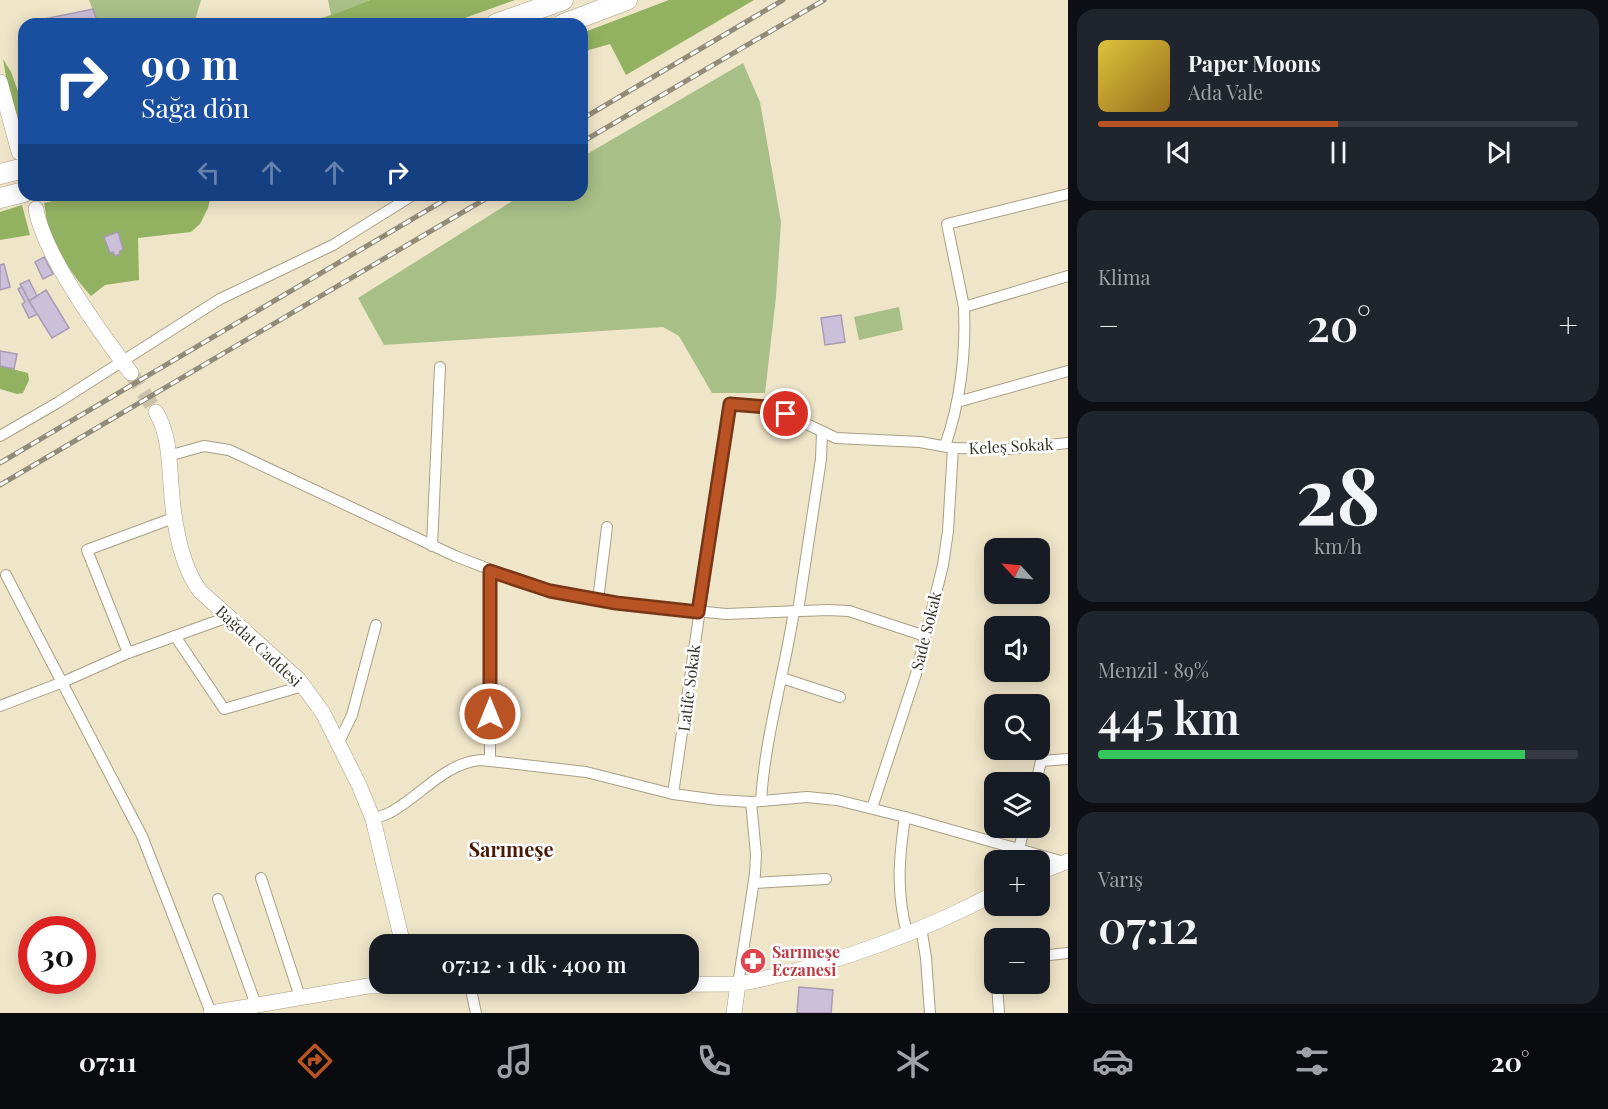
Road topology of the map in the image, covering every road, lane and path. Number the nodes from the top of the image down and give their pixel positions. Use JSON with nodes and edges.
{"nodes":[{"id":1,"x":563,"y":0,"type":"edge"},
{"id":2,"x":627,"y":0,"type":"edge"},
{"id":3,"x":513,"y":18,"type":"edge"},
{"id":4,"x":579,"y":18,"type":"edge"},
{"id":5,"x":0,"y":82,"type":"edge"},
{"id":6,"x":2,"y":99,"type":"edge"},
{"id":7,"x":18,"y":150,"type":"edge"},
{"id":8,"x":18,"y":162,"type":"edge"},
{"id":9,"x":0,"y":174,"type":"edge"},
{"id":10,"x":18,"y":194,"type":"edge"},
{"id":11,"x":1068,"y":194,"type":"edge"},
{"id":12,"x":0,"y":198,"type":"edge"},
{"id":13,"x":403,"y":201,"type":"edge"},
{"id":14,"x":36,"y":209,"type":"dead end"},
{"id":15,"x":1068,"y":276,"type":"edge"},
{"id":16,"x":964,"y":307,"type":"junction"},
{"id":17,"x":126,"y":367,"type":"junction"},
{"id":18,"x":440,"y":367,"type":"dead end"},
{"id":19,"x":1068,"y":371,"type":"edge"},
{"id":20,"x":957,"y":402,"type":"junction"},
{"id":21,"x":730,"y":404,"type":"joint"},
{"id":22,"x":156,"y":412,"type":"tunnel mouth"},
{"id":23,"x":822,"y":433,"type":"junction"},
{"id":24,"x":0,"y":436,"type":"edge"},
{"id":25,"x":1068,"y":443,"type":"edge"},
{"id":26,"x":949,"y":447,"type":"junction"},
{"id":27,"x":168,"y":456,"type":"junction"},
{"id":28,"x":176,"y":517,"type":"junction"},
{"id":29,"x":607,"y":527,"type":"dead end"},
{"id":30,"x":432,"y":546,"type":"junction"},
{"id":31,"x":490,"y":571,"type":"junction"},
{"id":32,"x":6,"y":575,"type":"dead end"},
{"id":33,"x":598,"y":600,"type":"junction"},
{"id":34,"x":796,"y":611,"type":"junction"},
{"id":35,"x":698,"y":612,"type":"junction"},
{"id":36,"x":228,"y":617,"type":"junction"},
{"id":37,"x":376,"y":625,"type":"dead end"},
{"id":38,"x":175,"y":636,"type":"junction"},
{"id":39,"x":925,"y":636,"type":"junction"},
{"id":40,"x":128,"y":653,"type":"junction"},
{"id":41,"x":782,"y":678,"type":"junction"},
{"id":42,"x":63,"y":682,"type":"junction"},
{"id":43,"x":303,"y":686,"type":"junction"},
{"id":44,"x":840,"y":697,"type":"dead end"},
{"id":45,"x":0,"y":706,"type":"edge"},
{"id":46,"x":339,"y":742,"type":"junction"},
{"id":47,"x":1068,"y":759,"type":"edge"},
{"id":48,"x":490,"y":761,"type":"junction"},
{"id":49,"x":1038,"y":772,"type":"edge"},
{"id":50,"x":673,"y":794,"type":"junction"},
{"id":51,"x":756,"y":802,"type":"junction"},
{"id":52,"x":872,"y":808,"type":"junction"},
{"id":53,"x":905,"y":817,"type":"junction"},
{"id":54,"x":373,"y":819,"type":"junction"},
{"id":55,"x":1022,"y":838,"type":"edge"},
{"id":56,"x":1019,"y":849,"type":"junction"},
{"id":57,"x":1066,"y":862,"type":"edge"},
{"id":58,"x":1050,"y":868,"type":"edge"},
{"id":59,"x":261,"y":878,"type":"dead end"},
{"id":60,"x":826,"y":879,"type":"dead end"},
{"id":61,"x":754,"y":883,"type":"junction"},
{"id":62,"x":984,"y":898,"type":"edge"},
{"id":63,"x":218,"y":899,"type":"dead end"},
{"id":64,"x":914,"y":930,"type":"junction"},
{"id":65,"x":400,"y":934,"type":"edge"},
{"id":66,"x":1068,"y":953,"type":"edge"},
{"id":67,"x":1050,"y":955,"type":"edge"},
{"id":68,"x":699,"y":984,"type":"edge"},
{"id":69,"x":738,"y":984,"type":"junction"},
{"id":70,"x":369,"y":986,"type":"edge"},
{"id":71,"x":472,"y":994,"type":"edge"},
{"id":72,"x":998,"y":994,"type":"edge"},
{"id":73,"x":300,"y":997,"type":"junction"},
{"id":74,"x":256,"y":1005,"type":"junction"},
{"id":75,"x":211,"y":1013,"type":"edge"},
{"id":76,"x":476,"y":1013,"type":"edge"},
{"id":77,"x":734,"y":1013,"type":"edge"},
{"id":78,"x":930,"y":1013,"type":"edge"},
{"id":79,"x":999,"y":1013,"type":"edge"}],
"edges":[{"from":1,"to":3,"type":"highway"},
{"from":2,"to":4,"type":"highway"},
{"from":5,"to":6,"type":"street"},
{"from":6,"to":7,"type":"street"},
{"from":8,"to":9,"type":"highway"},
{"from":10,"to":12,"type":"highway"},
{"from":11,"to":16,"type":"street","name":"Sade Sokak"},
{"from":13,"to":17,"type":"street"},
{"from":14,"to":17,"type":"street"},
{"from":15,"to":16,"type":"street"},
{"from":16,"to":20,"type":"street","name":"Sade Sokak"},
{"from":17,"to":24,"type":"street"},
{"from":18,"to":30,"type":"street"},
{"from":19,"to":20,"type":"street"},
{"from":20,"to":26,"type":"street","name":"Sade Sokak"},
{"from":21,"to":23,"type":"street","name":"Keleş Sokak"},
{"from":21,"to":35,"type":"street","name":"Latife Sokak"},
{"from":22,"to":27,"type":"street","name":"Bağdat Caddesi"},
{"from":23,"to":26,"type":"street","name":"Keleş Sokak"},
{"from":23,"to":34,"type":"street"},
{"from":25,"to":26,"type":"street","name":"Keleş Sokak"},
{"from":26,"to":39,"type":"street","name":"Sade Sokak"},
{"from":27,"to":28,"type":"street","name":"Bağdat Caddesi"},
{"from":27,"to":30,"type":"street"},
{"from":28,"to":36,"type":"street","name":"Bağdat Caddesi"},
{"from":28,"to":40,"type":"street"},
{"from":29,"to":33,"type":"street"},
{"from":30,"to":31,"type":"street"},
{"from":31,"to":33,"type":"street"},
{"from":31,"to":48,"type":"street"},
{"from":32,"to":42,"type":"street"},
{"from":33,"to":35,"type":"street"},
{"from":34,"to":35,"type":"street"},
{"from":34,"to":39,"type":"street"},
{"from":34,"to":41,"type":"street"},
{"from":35,"to":50,"type":"street","name":"Latife Sokak"},
{"from":36,"to":38,"type":"street"},
{"from":36,"to":43,"type":"street","name":"Bağdat Caddesi"},
{"from":37,"to":46,"type":"street"},
{"from":38,"to":40,"type":"street"},
{"from":38,"to":43,"type":"street"},
{"from":39,"to":52,"type":"street","name":"Sade Sokak"},
{"from":40,"to":42,"type":"street"},
{"from":41,"to":44,"type":"street"},
{"from":41,"to":51,"type":"street"},
{"from":42,"to":45,"type":"street"},
{"from":42,"to":75,"type":"street"},
{"from":43,"to":46,"type":"street","name":"Bağdat Caddesi"},
{"from":46,"to":54,"type":"street","name":"Bağdat Caddesi"},
{"from":47,"to":49,"type":"street"},
{"from":48,"to":50,"type":"street"},
{"from":48,"to":54,"type":"street"},
{"from":50,"to":51,"type":"street"},
{"from":51,"to":52,"type":"street"},
{"from":51,"to":61,"type":"street"},
{"from":52,"to":53,"type":"street"},
{"from":53,"to":56,"type":"street"},
{"from":53,"to":64,"type":"street"},
{"from":54,"to":65,"type":"street","name":"Bağdat Caddesi"},
{"from":55,"to":56,"type":"street"},
{"from":56,"to":57,"type":"street"},
{"from":57,"to":58,"type":"street"},
{"from":59,"to":73,"type":"street"},
{"from":60,"to":61,"type":"street"},
{"from":61,"to":69,"type":"street"},
{"from":62,"to":64,"type":"street"},
{"from":63,"to":74,"type":"street"},
{"from":64,"to":69,"type":"street"},
{"from":64,"to":78,"type":"street"},
{"from":66,"to":67,"type":"street"},
{"from":68,"to":69,"type":"street"},
{"from":69,"to":77,"type":"street"},
{"from":70,"to":73,"type":"street"},
{"from":71,"to":76,"type":"street"},
{"from":72,"to":79,"type":"street"},
{"from":73,"to":74,"type":"street"},
{"from":74,"to":75,"type":"street"}]}
